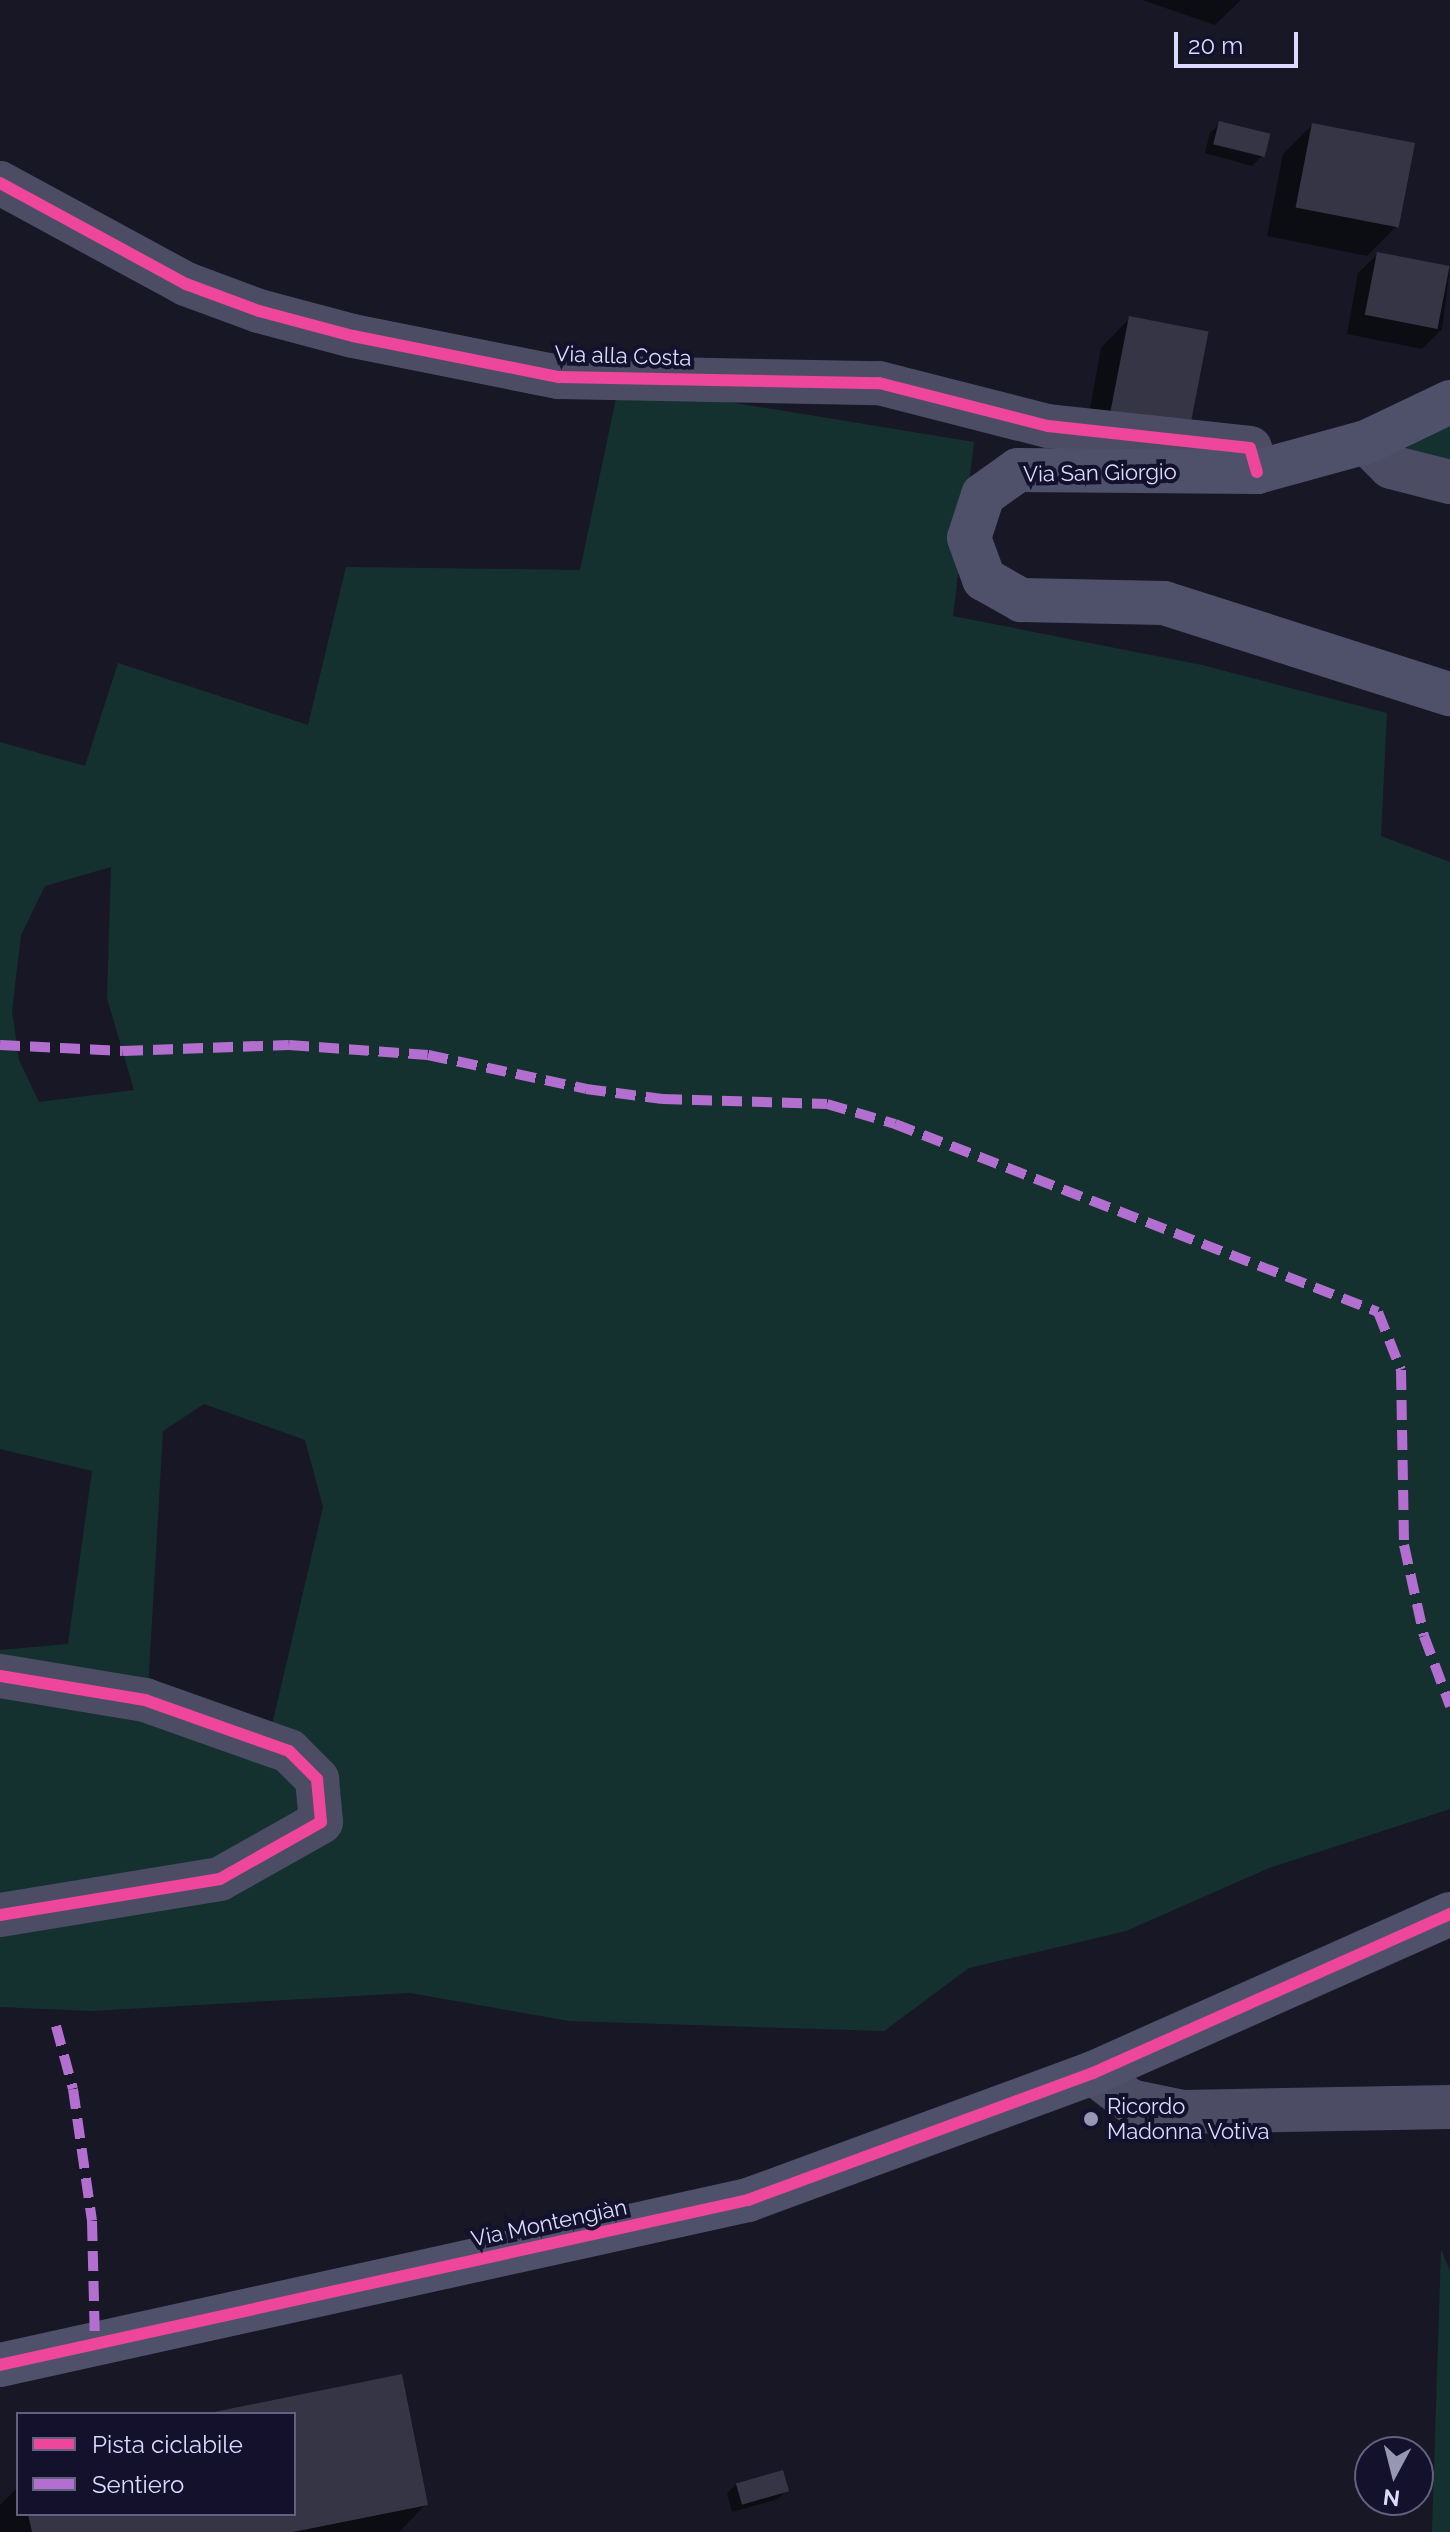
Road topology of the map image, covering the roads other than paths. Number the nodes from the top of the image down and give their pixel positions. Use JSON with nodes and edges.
{"nodes":[{"id":1,"x":0,"y":183,"type":"edge"},
{"id":2,"x":1450,"y":402,"type":"edge"},
{"id":3,"x":1366,"y":442,"type":"junction"},
{"id":4,"x":1257,"y":472,"type":"junction"},
{"id":5,"x":1450,"y":482,"type":"edge"},
{"id":6,"x":1450,"y":694,"type":"edge"},
{"id":7,"x":0,"y":1676,"type":"edge"},
{"id":8,"x":1450,"y":1914,"type":"edge"},
{"id":9,"x":0,"y":1915,"type":"edge"},
{"id":10,"x":1093,"y":2073,"type":"junction"},
{"id":11,"x":1450,"y":2107,"type":"edge"},
{"id":12,"x":0,"y":2365,"type":"edge"}],
"edges":[{"from":1,"to":4,"type":"street","name":"Via alla Costa"},
{"from":2,"to":3,"type":"street","name":"Via San Giorgio"},
{"from":3,"to":4,"type":"street","name":"Via San Giorgio"},
{"from":3,"to":5,"type":"street"},
{"from":4,"to":6,"type":"street","name":"Via San Giorgio"},
{"from":7,"to":9,"type":"street"},
{"from":8,"to":10,"type":"street","name":"Via Montengiàn"},
{"from":10,"to":11,"type":"street"},
{"from":10,"to":12,"type":"street","name":"Via Montengiàn"}]}
